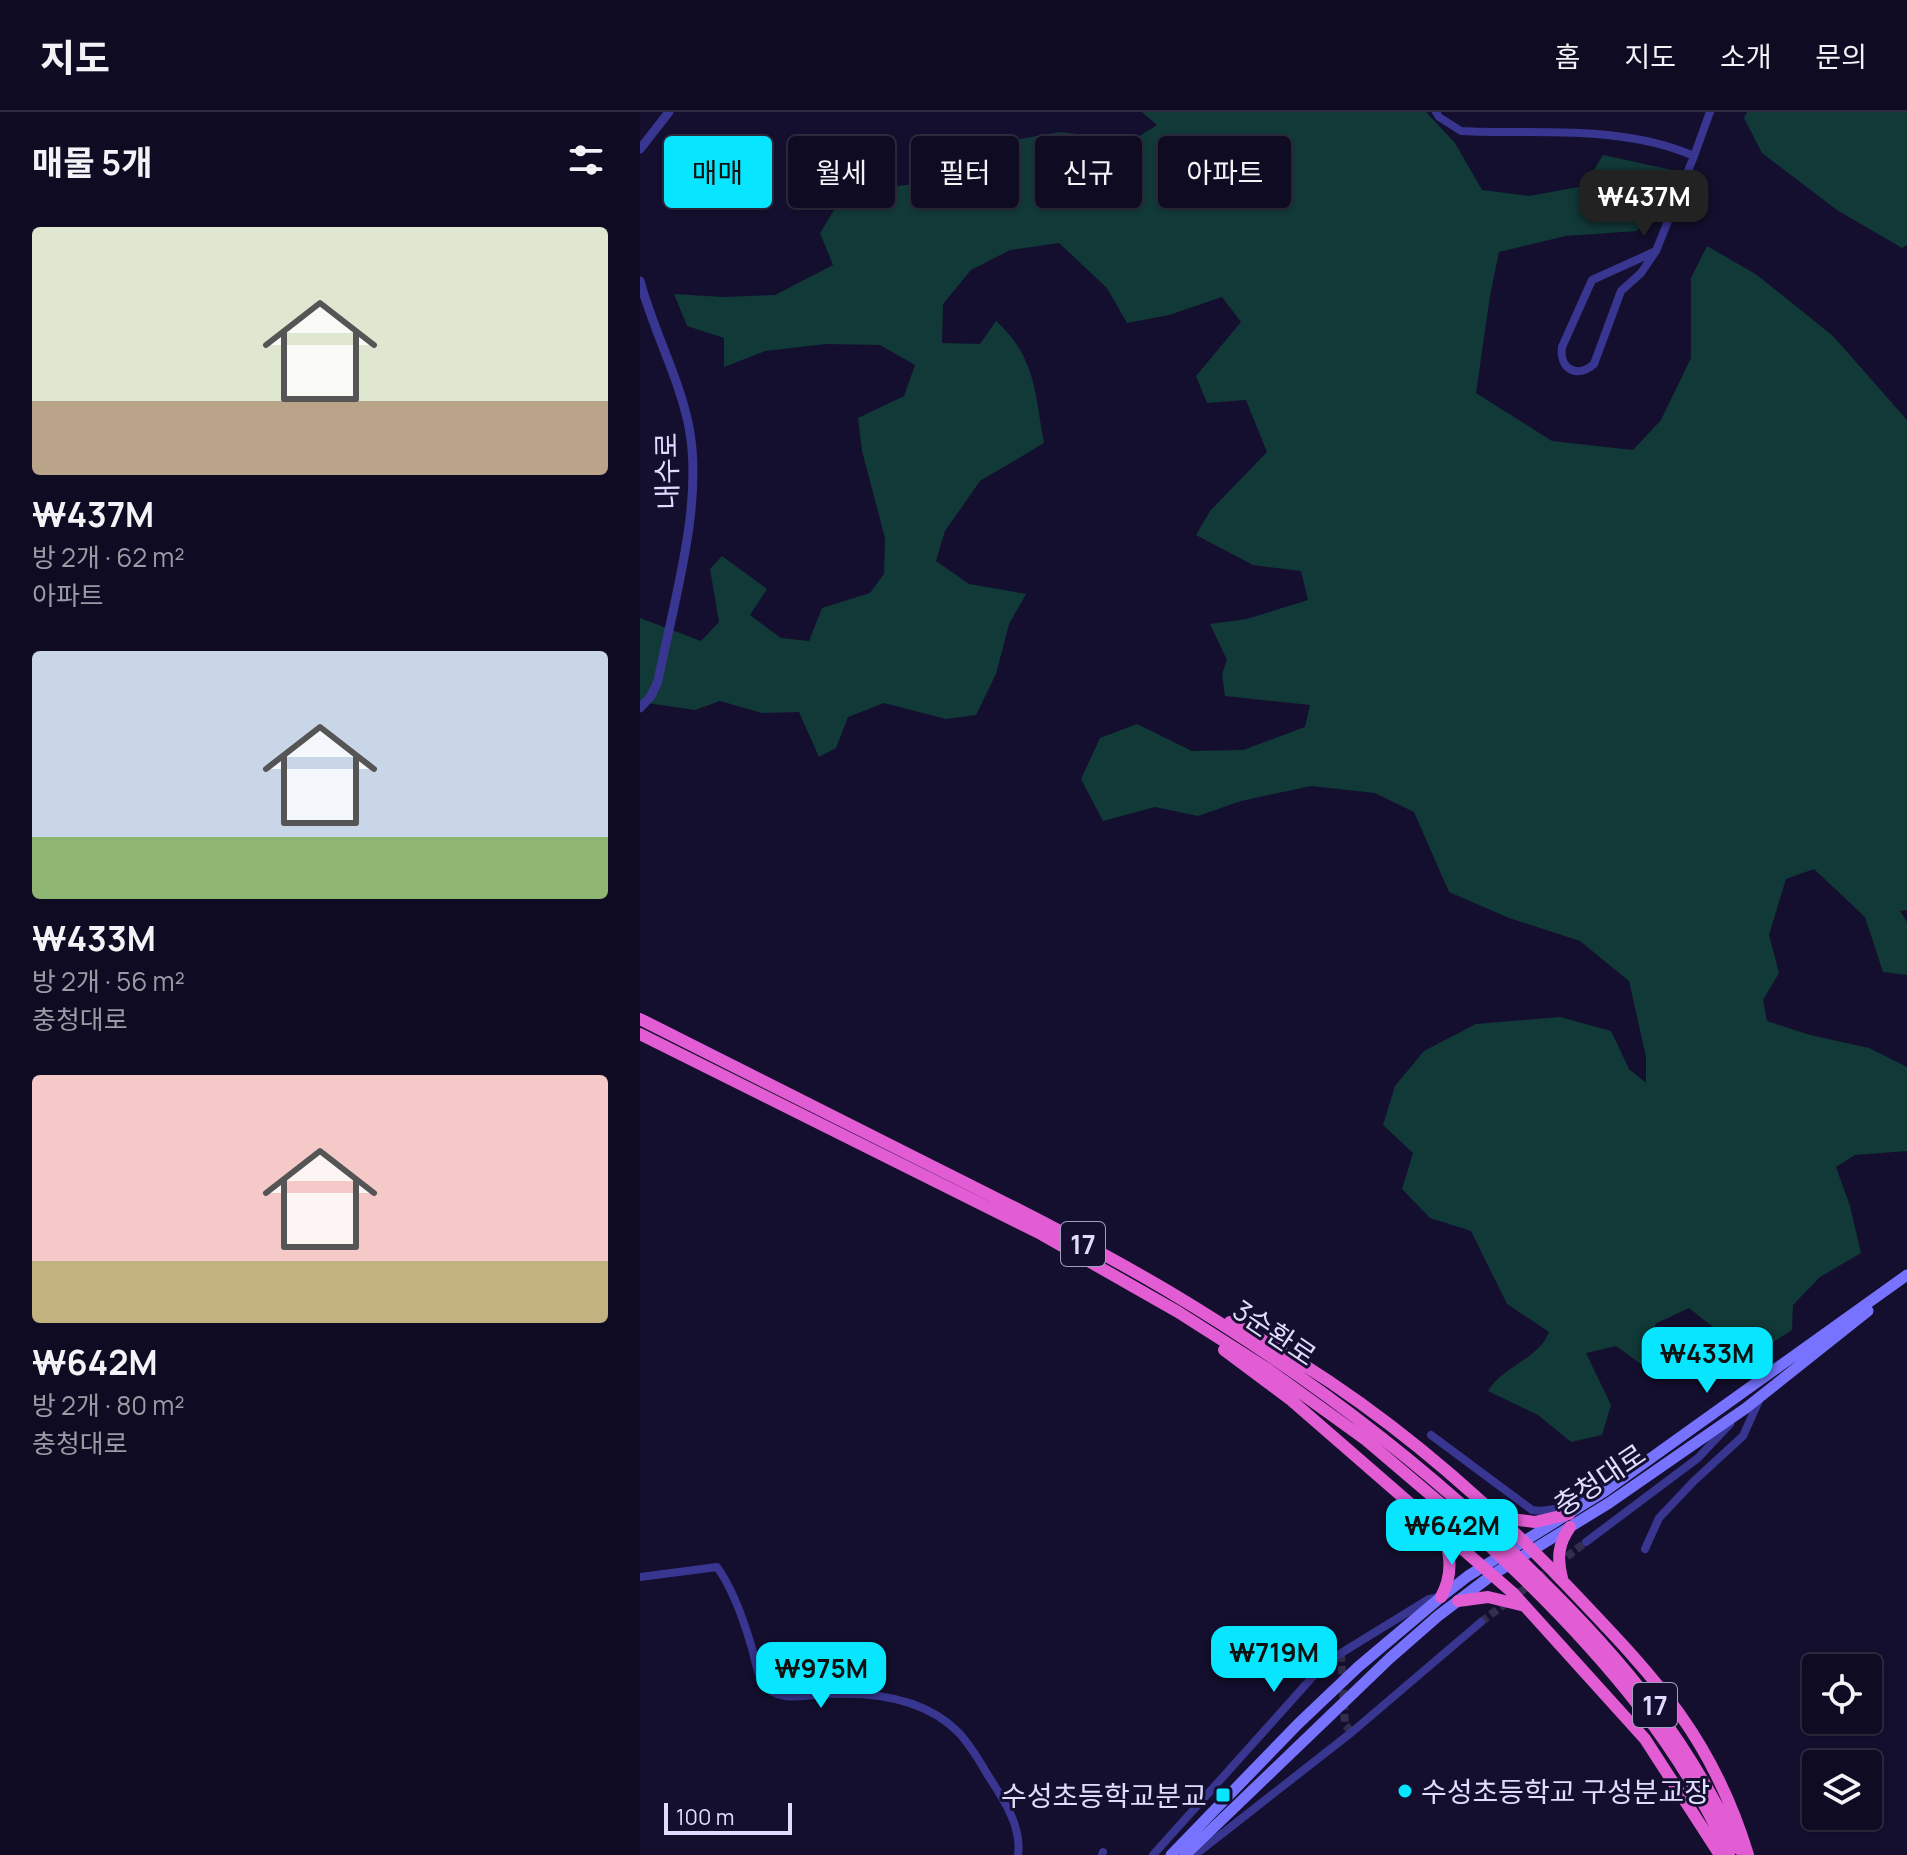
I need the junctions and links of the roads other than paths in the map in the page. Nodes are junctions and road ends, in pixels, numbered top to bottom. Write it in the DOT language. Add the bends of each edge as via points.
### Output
graph roads {
  1 [pos="669,112"];
  2 [pos="1436,112"];
  3 [pos="1710,112"];
  4 [pos="640,149"];
  5 [pos="1694,156"];
  6 [pos="1656,251"];
  7 [pos="640,281"];
  8 [pos="643,303"];
  9 [pos="640,708"];
  10 [pos="640,1019"];
  11 [pos="640,1034"];
  12 [pos="1121,1265"];
  13 [pos="1907,1278"];
  14 [pos="1151,1296"];
  15 [pos="1762,1396"];
  16 [pos="1746,1408"];
  17 [pos="1431,1435"];
  18 [pos="1650,1458"];
  19 [pos="1569,1514"];
  20 [pos="1496,1515"];
  21 [pos="1570,1527"];
  22 [pos="1512,1529"];
  23 [pos="1442,1531"];
  24 [pos="1484,1533"];
  25 [pos="1586,1542"];
  26 [pos="1529,1545"];
  27 [pos="1645,1549"];
  28 [pos="1547,1564"];
  29 [pos="1483,1567"];
  30 [pos="640,1577"];
  31 [pos="1532,1580"];
  32 [pos="1563,1581"];
  33 [pos="1513,1593"];
  34 [pos="1441,1597"];
  35 [pos="1458,1601"];
  36 [pos="1527,1608"];
  37 [pos="1481,1622"];
  38 [pos="1018,1855"];
  39 [pos="1153,1855"];
  40 [pos="1171,1855"];
  41 [pos="1185,1855"];
  42 [pos="1195,1855"];
  43 [pos="1720,1855"];
  44 [pos="1729,1855"];
  45 [pos="1745,1855"];
  1 -- 4 [label="street"];
  2 -- 5 [label="street" via="1461,131 1623,136"];
  3 -- 5 [label="street"];
  5 -- 6 [label="street"];
  6 -- 6 [label="street" via="1621,291 1594,364 1575,372 1566,368 1560,359 1562,347 1592,280"];
  7 -- 8 [label="street, 내수로"];
  8 -- 9 [label="street, 내수로" via="686,412 694,480 658,681"];
  10 -- 12 [label="highway, 3순환로 / 17"];
  11 -- 14 [label="highway, 3순환로 / 17" via="1029,1228"];
  12 -- 20 [label="highway" via="1335,1383"];
  12 -- 24 [label="highway, 3순환로 / 17" via="1315,1388 1410,1461"];
  13 -- 15 [label="main road, 충청대로"];
  13 -- 18 [label="main road, 충청대로"];
  14 -- 23 [label="highway" via="1280,1391"];
  14 -- 24 [label="highway, 3순환로 / 17" via="1322,1407"];
  15 -- 16 [label="main road, 충청대로"];
  15 -- 27 [label="street" via="1743,1436 1659,1518"];
  16 -- 21 [label="main road, 충청대로"];
  16 -- 25 [label="street" via="1698,1458"];
  17 -- 18 [label="street" via="1516,1500 1543,1512"];
  18 -- 19 [label="main road, 충청대로"];
  19 -- 20 [label="highway" via="1527,1522"];
  19 -- 26 [label="main road, 충청대로"];
  20 -- 22 [label="highway"];
  21 -- 26 [label="main road, 충청대로"];
  21 -- 32 [label="highway" via="1558,1555"];
  22 -- 26 [label="highway"];
  22 -- 29 [label="highway"];
  23 -- 29 [label="highway"];
  23 -- 34 [label="highway" via="1450,1566"];
  24 -- 31 [label="highway, 3순환로 / 17, bridge"];
  26 -- 28 [label="highway"];
  26 -- 29 [label="main road, 충청대로"];
  28 -- 32 [label="highway"];
  28 -- 33 [label="highway"];
  29 -- 33 [label="highway"];
  29 -- 34 [label="main road, 충청대로"];
  29 -- 35 [label="main road, 충청대로"];
  30 -- 38 [label="street" via="717,1567 735,1600 758,1674 770,1690 792,1697 866,1692 942,1718 960,1734 1009,1809"];
  31 -- 44 [label="highway, 3순환로 / 17" via="1638,1704 1708,1810"];
  31 -- 45 [label="highway, 3순환로 / 17" via="1610,1652 1656,1706"];
  32 -- 45 [label="highway" via="1676,1707 1726,1792"];
  33 -- 36 [label="highway"];
  34 -- 39 [label="street" via="1429,1599 1325,1663"];
  34 -- 40 [label="main road, 충청대로" via="1308,1714"];
  35 -- 36 [label="highway" via="1496,1597"];
  35 -- 41 [label="main road, 충청대로" via="1390,1658"];
  36 -- 43 [label="highway" via="1645,1739"];
  37 -- 42 [label="street"];
}
